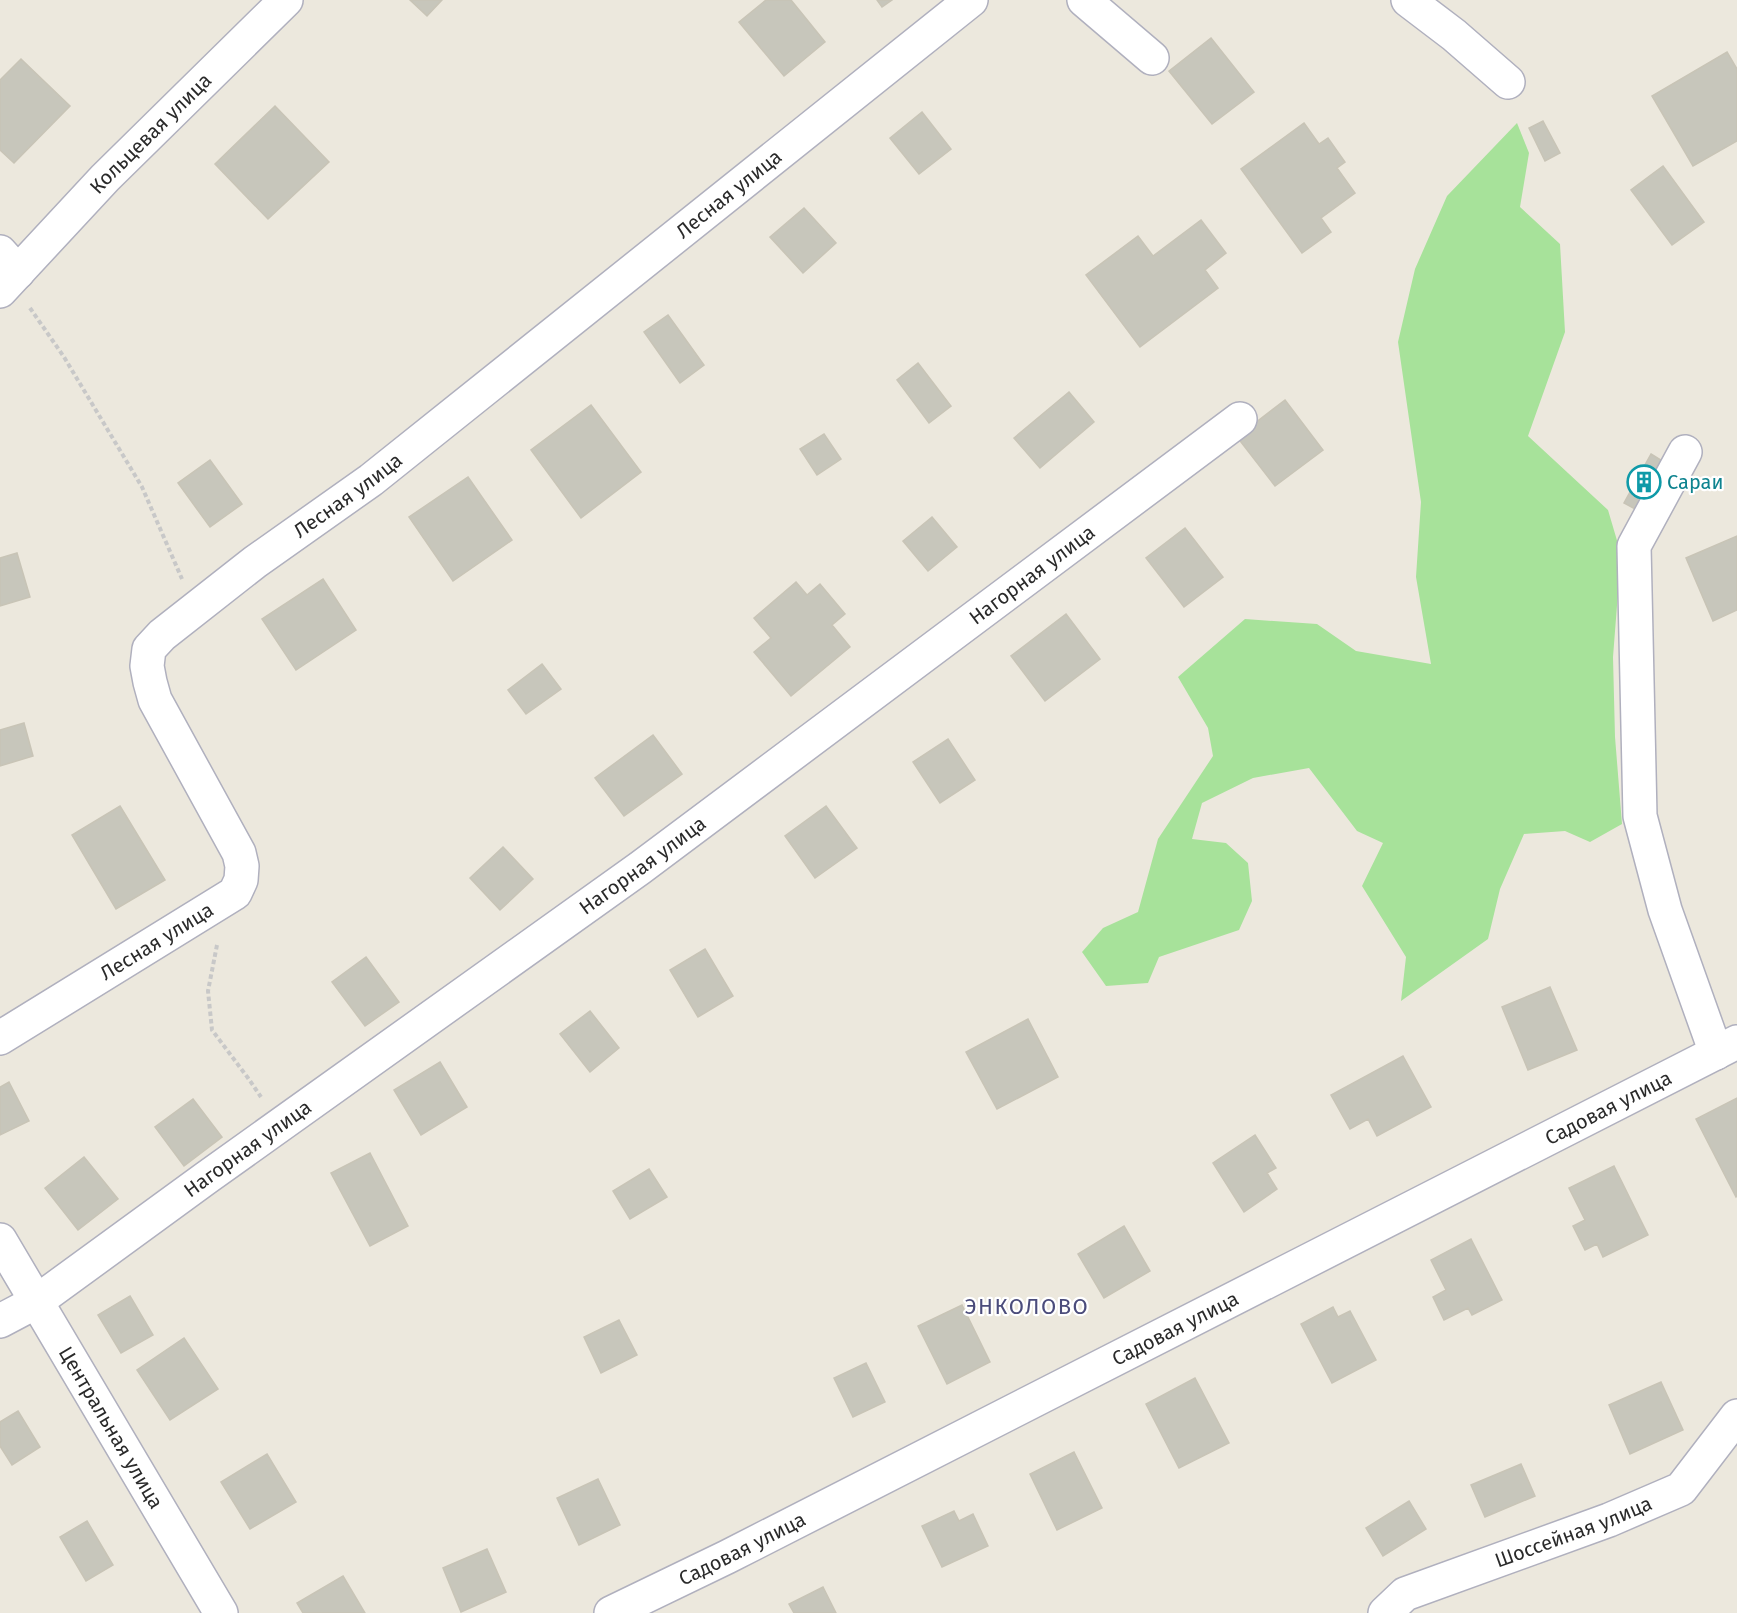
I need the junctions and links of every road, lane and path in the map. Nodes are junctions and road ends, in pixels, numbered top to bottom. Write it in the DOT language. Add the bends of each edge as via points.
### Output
graph roads {
  1 [pos="286,0"];
  2 [pos="971,0"];
  3 [pos="1084,0"];
  4 [pos="1408,0"];
  5 [pos="1152,58"];
  6 [pos="1508,82"];
  7 [pos="7,274"];
  8 [pos="1240,419"];
  9 [pos="1685,452"];
  10 [pos="195,610"];
  11 [pos="235,893"];
  12 [pos="0,1038"];
  13 [pos="1726,1048"];
  14 [pos="278,1126"];
  15 [pos="0,1240"];
  16 [pos="36,1302"];
  17 [pos="0,1321"];
  18 [pos="1737,1416"];
  19 [pos="221,1613"];
  20 [pos="611,1613"];
  21 [pos="1385,1613"];
  1 -- 7 [label="street, Кольцевая улица"];
  2 -- 10 [label="street, Лесная улица" via="371,480"];
  3 -- 5 [label="street"];
  4 -- 6 [label="street"];
  7 -- 10 [label="path" via="64,357 142,487"];
  8 -- 14 [label="street, Нагорная улица" via="640,868"];
  9 -- 13 [label="street" via="1634,546 1640,816 1665,910"];
  10 -- 11 [label="street, Лесная улица" via="149,649 147,666 155,700 239,853 241,880"];
  11 -- 12 [label="street, Лесная улица"];
  11 -- 14 [label="path" via="217,945 208,991 212,1030"];
  13 -- 20 [label="street, Садовая улица"];
  14 -- 16 [label="street, Нагорная улица"];
  15 -- 16 [label="street, Центральная улица"];
  16 -- 17 [label="street, Нагорная улица"];
  16 -- 19 [label="street, Центральная улица"];
  18 -- 21 [label="street, Шоссейная улица" via="1681,1490 1405,1594"];
}
